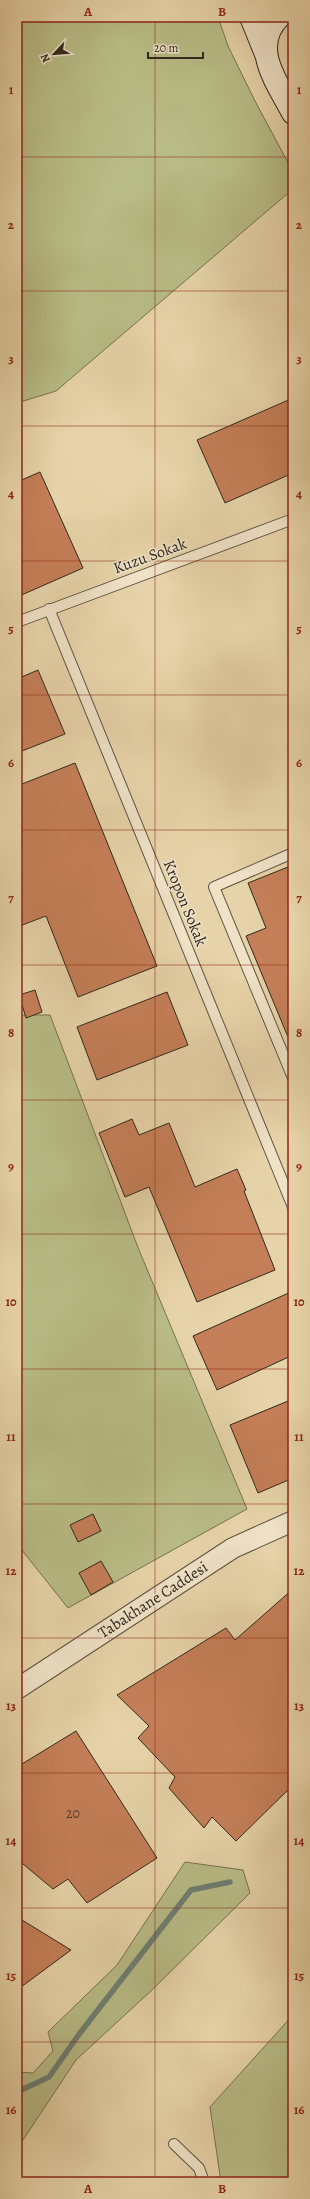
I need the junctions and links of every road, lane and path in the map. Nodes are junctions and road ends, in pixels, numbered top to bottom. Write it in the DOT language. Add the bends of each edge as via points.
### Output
graph roads {
  1 [pos="251,17"];
  2 [pos="279,17"];
  3 [pos="266,54"];
  4 [pos="286,91"];
  5 [pos="293,113"];
  6 [pos="293,519"];
  7 [pos="49,609"];
  8 [pos="17,622"];
  9 [pos="293,853"];
  10 [pos="293,1078"];
  11 [pos="293,1207"];
  12 [pos="293,1521"];
  13 [pos="17,1689"];
  14 [pos="174,2144"];
  15 [pos="204,2182"];
  1 -- 3 [label="main road"];
  2 -- 3 [label="main road" via="268,37"];
  3 -- 4 [label="main road" via="270,71"];
  4 -- 5 [label="main road"];
  6 -- 7 [label="lane, Kuzu Sokak"];
  7 -- 8 [label="lane, Kuzu Sokak"];
  7 -- 11 [label="lane, Kropon Sokak"];
  9 -- 10 [label="lane" via="214,887"];
  12 -- 13 [label="street, Tabakhane Caddesi" via="233,1548"];
  14 -- 15 [label="lane" via="199,2168"];
}
